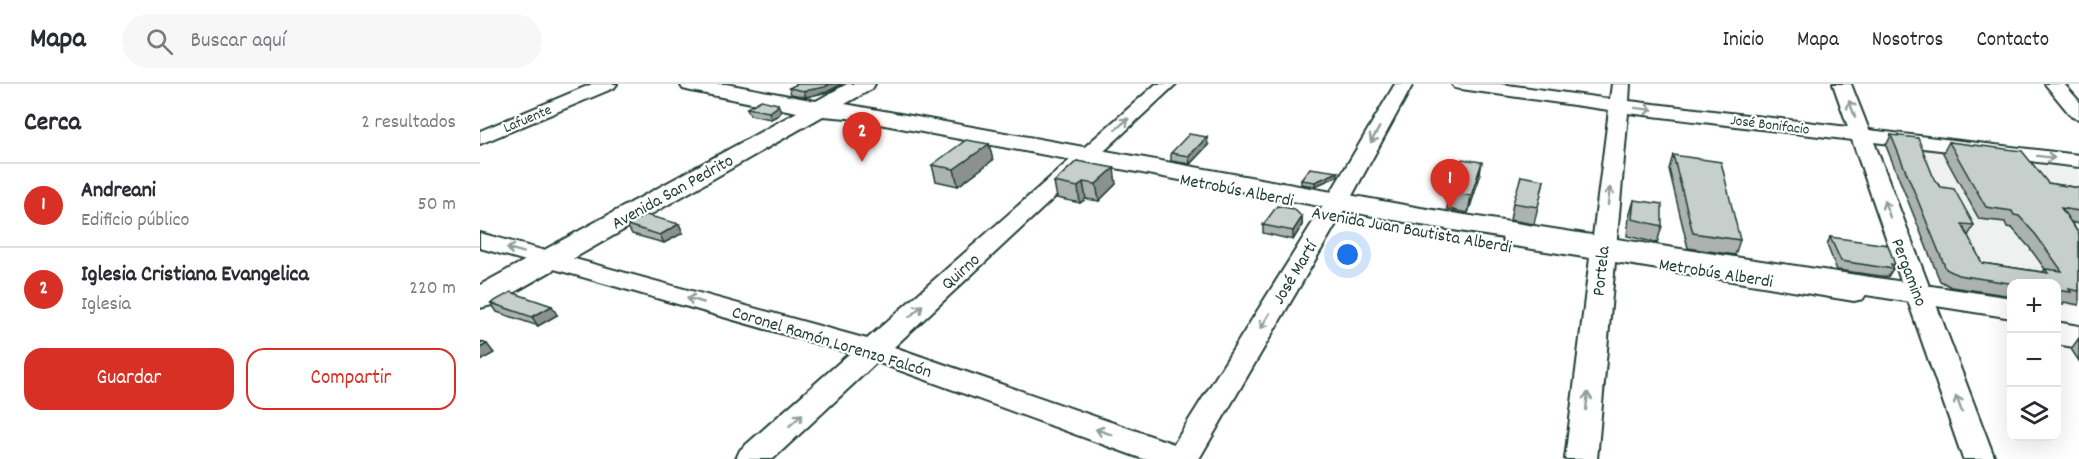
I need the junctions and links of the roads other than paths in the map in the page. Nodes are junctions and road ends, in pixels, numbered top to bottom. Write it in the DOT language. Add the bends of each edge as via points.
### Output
graph roads {
  1 [pos="608,84"];
  2 [pos="691,84"];
  3 [pos="864,84"];
  4 [pos="1167,84"];
  5 [pos="1404,84"];
  6 [pos="1461,84"];
  7 [pos="1621,84"];
  8 [pos="1842,84"];
  9 [pos="2054,84"];
  10 [pos="1619,106"];
  11 [pos="819,109"];
  12 [pos="2079,113"];
  13 [pos="1861,135"];
  14 [pos="480,138"];
  15 [pos="1081,161"];
  16 [pos="2079,161"];
  17 [pos="1333,208"];
  18 [pos="480,240"];
  19 [pos="1602,255"];
  20 [pos="550,259"];
  21 [pos="480,298"];
  22 [pos="1922,304"];
  23 [pos="2007,308"];
  24 [pos="2007,315"];
  25 [pos="2061,316"];
  26 [pos="2079,318"];
  27 [pos="2007,324"];
  28 [pos="2061,324"];
  29 [pos="2079,326"];
  30 [pos="2061,334"];
  31 [pos="2079,337"];
  32 [pos="872,351"];
  33 [pos="752,459"];
  34 [pos="1180,459"];
  35 [pos="1581,459"];
  36 [pos="1979,459"];
  1 -- 14 [label="street, Lafuente"];
  2 -- 11 [label="main road, Avenida Juan Bautista Alberdi"];
  3 -- 11 [label="main road, Avenida San Pedrito"];
  15 -- 4 [label="street, Quirno, one-way"];
  5 -- 17 [label="street, José Martí, one-way"];
  6 -- 10 [label="street, José Bonifacio"];
  7 -- 10 [label="street, Portela"];
  13 -- 8 [label="street, Pergamino, one-way"];
  9 -- 12 [label="street"];
  10 -- 13 [label="street, José Bonifacio, one-way"];
  19 -- 10 [label="street, Portela, one-way"];
  11 -- 15 [label="main road, Avenida Juan Bautista Alberdi" via="831,121"];
  11 -- 20 [label="main road, Avenida San Pedrito"];
  13 -- 16 [label="street, José Bonifacio, one-way"];
  22 -- 13 [label="street, Pergamino, one-way"];
  15 -- 17 [label="main road, Avenida Juan Bautista Alberdi"];
  32 -- 15 [label="street, Quirno, one-way"];
  17 -- 19 [label="main road, Avenida Juan Bautista Alberdi"];
  17 -- 34 [label="street, José Martí, one-way"];
  20 -- 18 [label="street, Coronel Ramón Lorenzo Falcón, one-way"];
  19 -- 22 [label="main road, Avenida Juan Bautista Alberdi"];
  35 -- 19 [label="street, Portela, one-way"];
  20 -- 21 [label="main road, Avenida San Pedrito"];
  32 -- 20 [label="street, Coronel Ramón Lorenzo Falcón, one-way"];
  22 -- 23 [label="main road, Avenida Juan Bautista Alberdi"];
  22 -- 24 [label="street"];
  22 -- 27 [label="main road, Avenida Juan Bautista Alberdi"];
  36 -- 22 [label="street, Pergamino, one-way"];
  25 -- 26 [label="main road"];
  28 -- 29 [label="street"];
  30 -- 31 [label="main road"];
  33 -- 32 [label="street, Quirno, one-way"];
  34 -- 32 [label="street, Coronel Ramón Lorenzo Falcón, one-way"];
}
